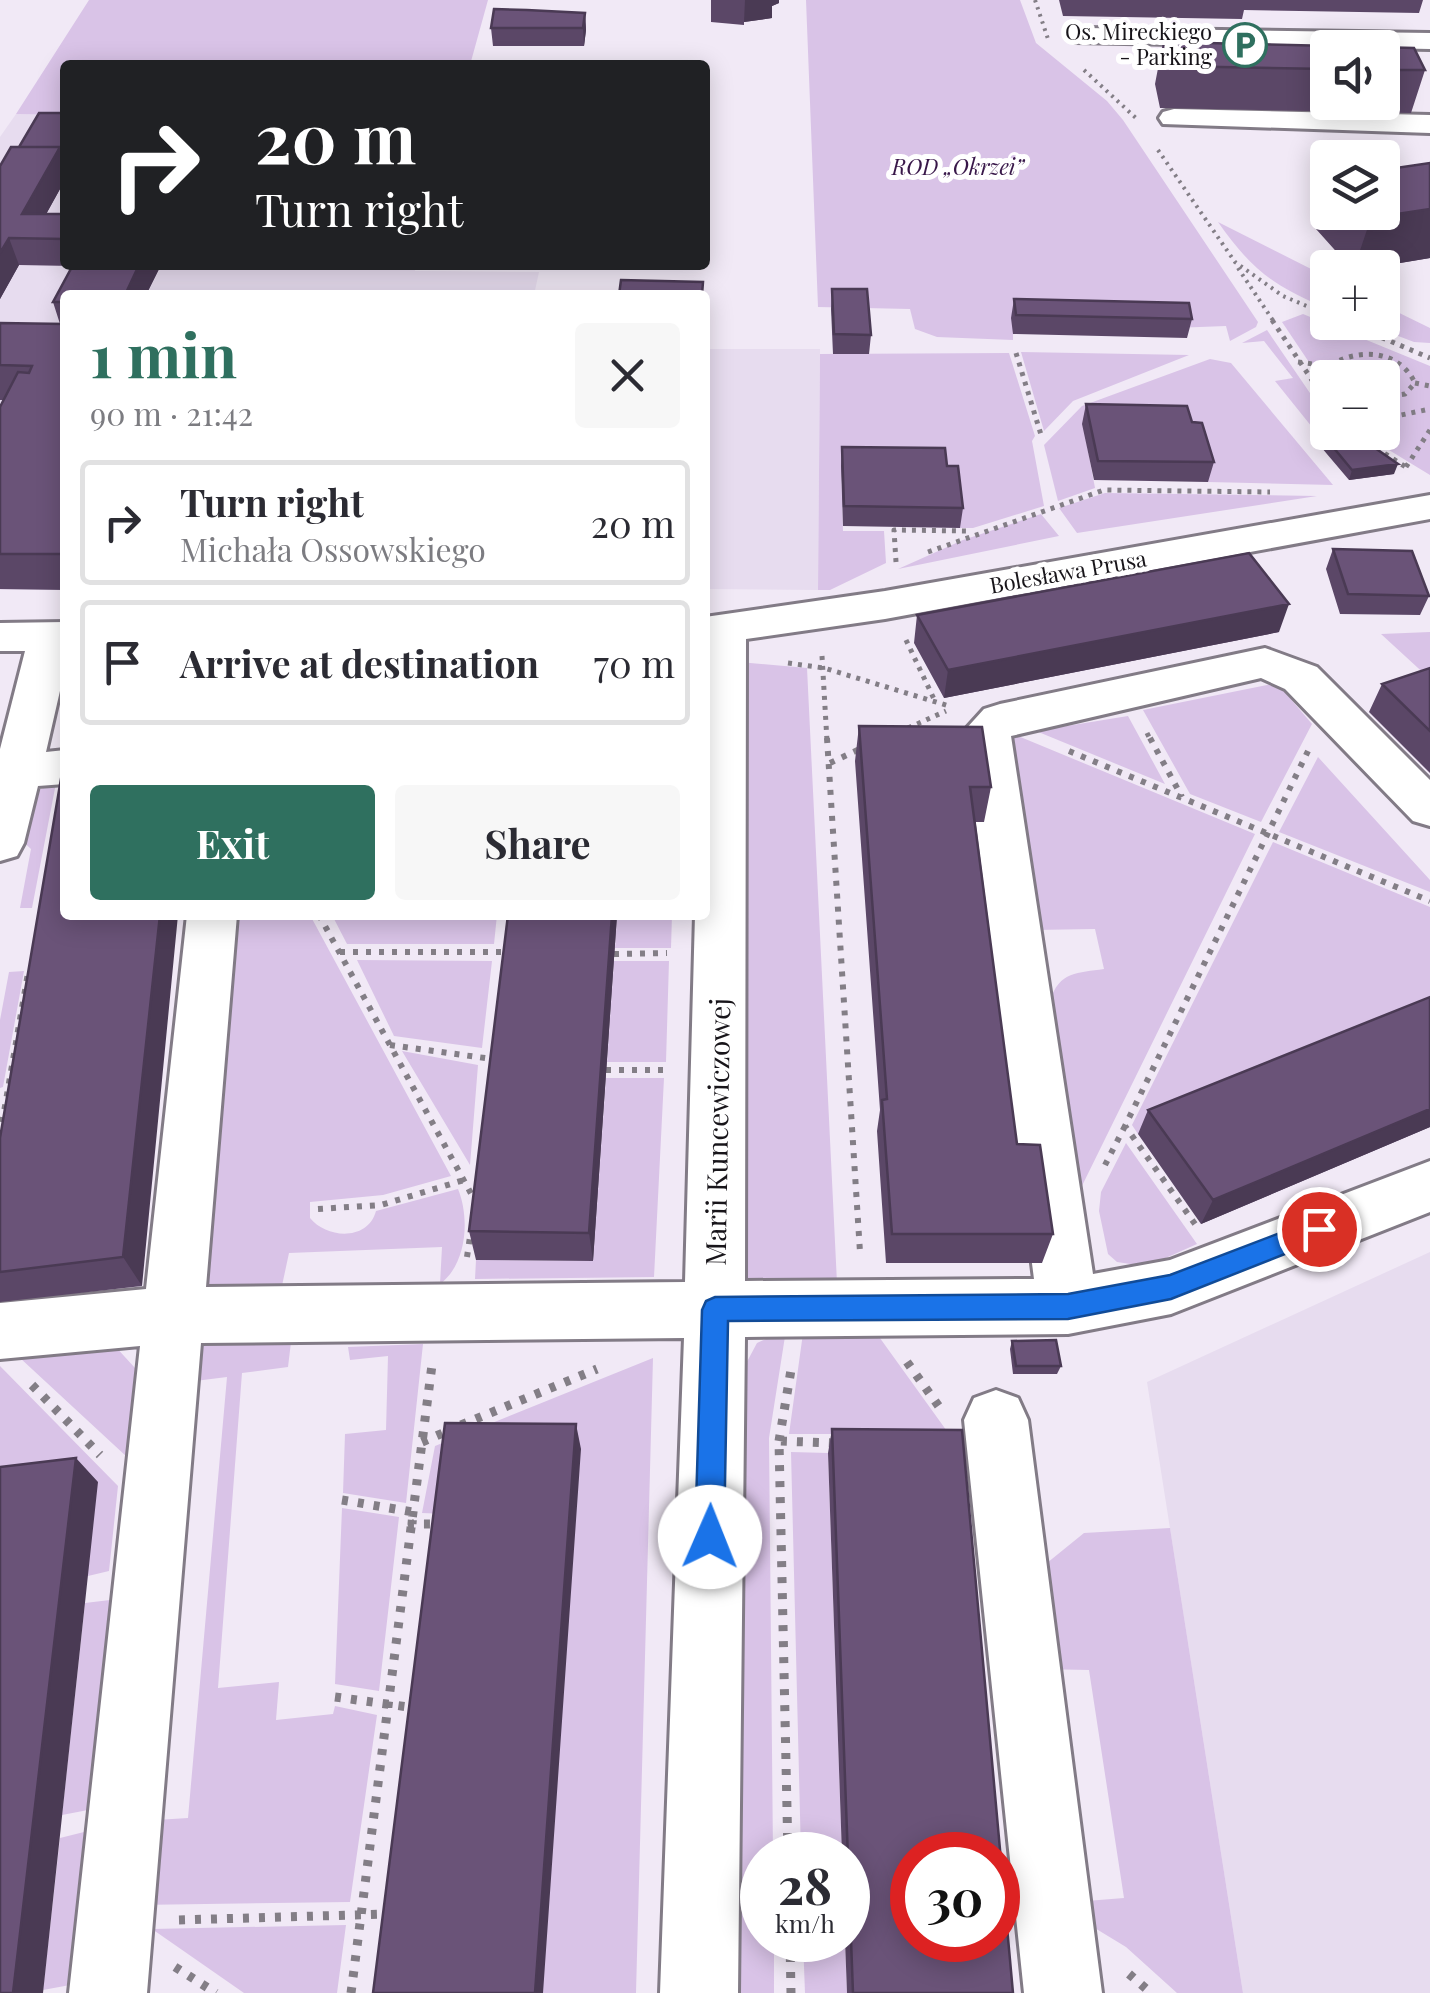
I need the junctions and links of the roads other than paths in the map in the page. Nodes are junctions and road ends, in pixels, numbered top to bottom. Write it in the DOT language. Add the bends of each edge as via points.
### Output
graph roads {
  1 [pos="1427,46"];
  2 [pos="1078,47"];
  3 [pos="1174,118"];
  4 [pos="1430,124"];
  5 [pos="1423,490"];
  6 [pos="715,631"];
  7 [pos="58,636"];
  8 [pos="0,637"];
  9 [pos="60,767"];
  10 [pos="18,771"];
  11 [pos="1430,809"];
  12 [pos="0,843"];
  13 [pos="212,920"];
  14 [pos="1430,1186"];
  15 [pos="1068,1306"];
  16 [pos="715,1310"];
  17 [pos="174,1315"];
  18 [pos="0,1331"];
  19 [pos="971,1419"];
  20 [pos="108,1993"];
  21 [pos="699,1993"];
  22 [pos="1063,1993"];
  1 -- 2 [label="street"];
  3 -- 4 [label="street"];
  5 -- 6 [label="street, Bolesława Prusa"];
  6 -- 16 [label="street, Marii Kuncewiczowej"];
  7 -- 8 [label="street"];
  7 -- 10 [label="street"];
  9 -- 10 [label="street"];
  10 -- 12 [label="street"];
  11 -- 15 [label="street" via="1301,678 1266,664 1000,720 987,731"];
  13 -- 17 [label="street"];
  14 -- 15 [label="street" via="1171,1287"];
  15 -- 16 [label="street"];
  16 -- 17 [label="street"];
  16 -- 21 [label="street, Marii Kuncewiczowej"];
  17 -- 18 [label="street"];
  17 -- 20 [label="street"];
  19 -- 22 [label="street"];
}
